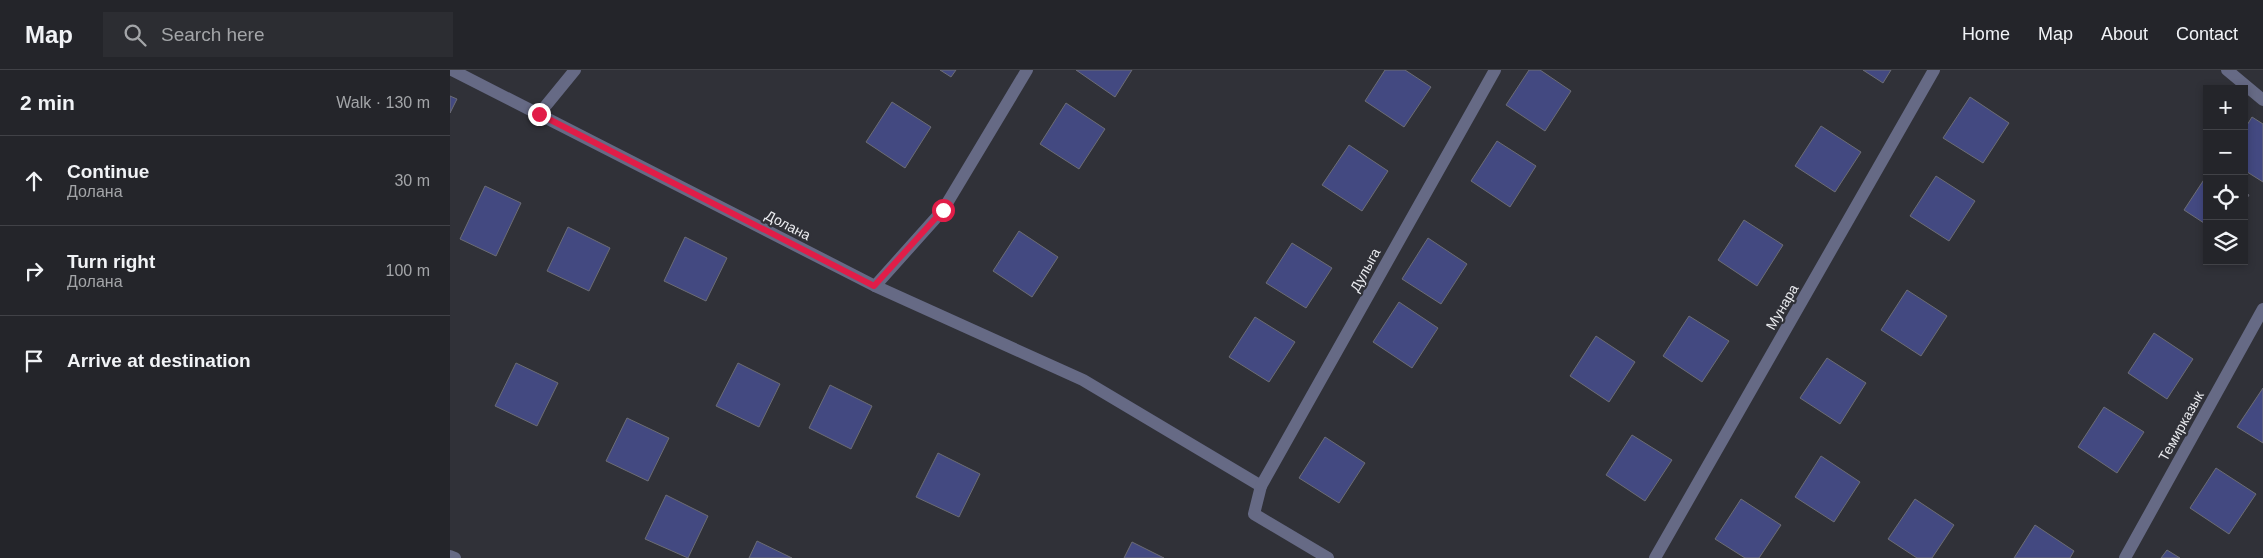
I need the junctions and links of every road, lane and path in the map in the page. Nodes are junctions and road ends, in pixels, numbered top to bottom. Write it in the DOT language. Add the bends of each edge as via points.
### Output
graph roads {
  1 [pos="452,70"];
  2 [pos="575,70"];
  3 [pos="1027,70"];
  4 [pos="1494,70"];
  5 [pos="1934,70"];
  6 [pos="2227,70"];
  7 [pos="2263,100"];
  8 [pos="539,114"];
  9 [pos="874,286"];
  10 [pos="2263,309"];
  11 [pos="1261,486"];
  12 [pos="450,556"];
  13 [pos="455,558"];
  14 [pos="1328,558"];
  15 [pos="1655,558"];
  16 [pos="2125,558"];
  1 -- 8 [label="street, Долана"];
  2 -- 8 [label="street"];
  3 -- 9 [label="street" via="943,210"];
  4 -- 11 [label="street, Дулыга"];
  5 -- 15 [label="street, Мунара"];
  6 -- 7 [label="street"];
  8 -- 9 [label="street, Долана"];
  9 -- 11 [label="street, Долана" via="1083,380"];
  10 -- 16 [label="street, Темирказык"];
  11 -- 14 [label="street, Дулыга" via="1254,514"];
  12 -- 13 [label="street"];
}
